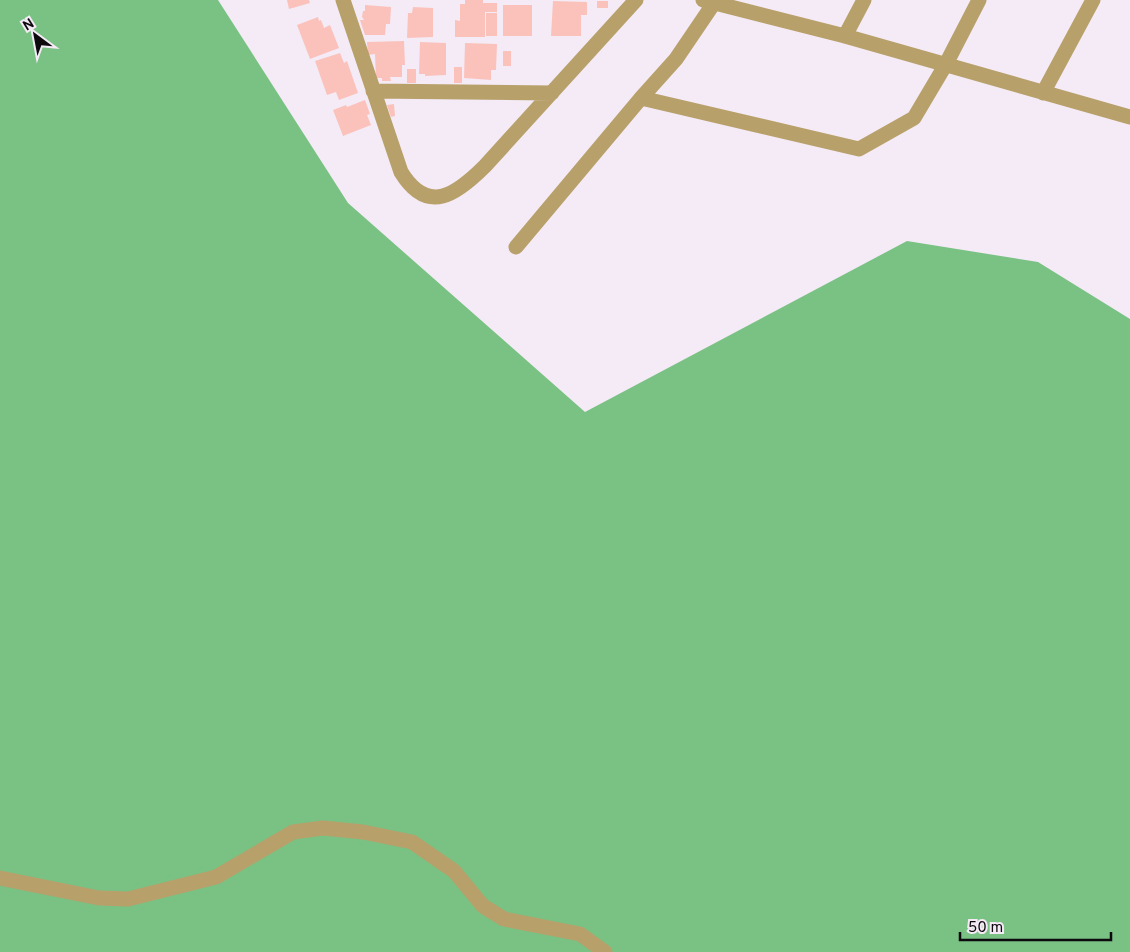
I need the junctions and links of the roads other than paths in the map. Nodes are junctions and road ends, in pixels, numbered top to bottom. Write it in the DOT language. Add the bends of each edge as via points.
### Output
graph roads {
  1 [pos="343,0"];
  2 [pos="636,0"];
  3 [pos="864,0"];
  4 [pos="979,0"];
  5 [pos="1093,0"];
  6 [pos="711,1"];
  7 [pos="845,36"];
  8 [pos="946,64"];
  9 [pos="373,91"];
  10 [pos="552,93"];
  11 [pos="1043,93"];
  12 [pos="641,98"];
  13 [pos="1130,117"];
  14 [pos="516,247"];
  15 [pos="0,878"];
  16 [pos="605,952"];
  1 -- 9 [label="street"];
  2 -- 10 [label="street"];
  3 -- 7 [label="street"];
  4 -- 8 [label="street"];
  5 -- 11 [label="street"];
  6 -- 7 [label="street"];
  6 -- 12 [label="street" via="676,59"];
  7 -- 8 [label="street"];
  8 -- 11 [label="street"];
  8 -- 12 [label="street" via="914,118 859,149"];
  9 -- 10 [label="street"];
  9 -- 10 [label="street" via="395,156 408,182 416,191 440,197 469,182"];
  11 -- 13 [label="street"];
  12 -- 14 [label="street"];
  15 -- 16 [label="street" via="98,898 128,899 216,877 292,832 323,828 363,832 412,842 454,871 483,906 504,919 580,934"];
}
